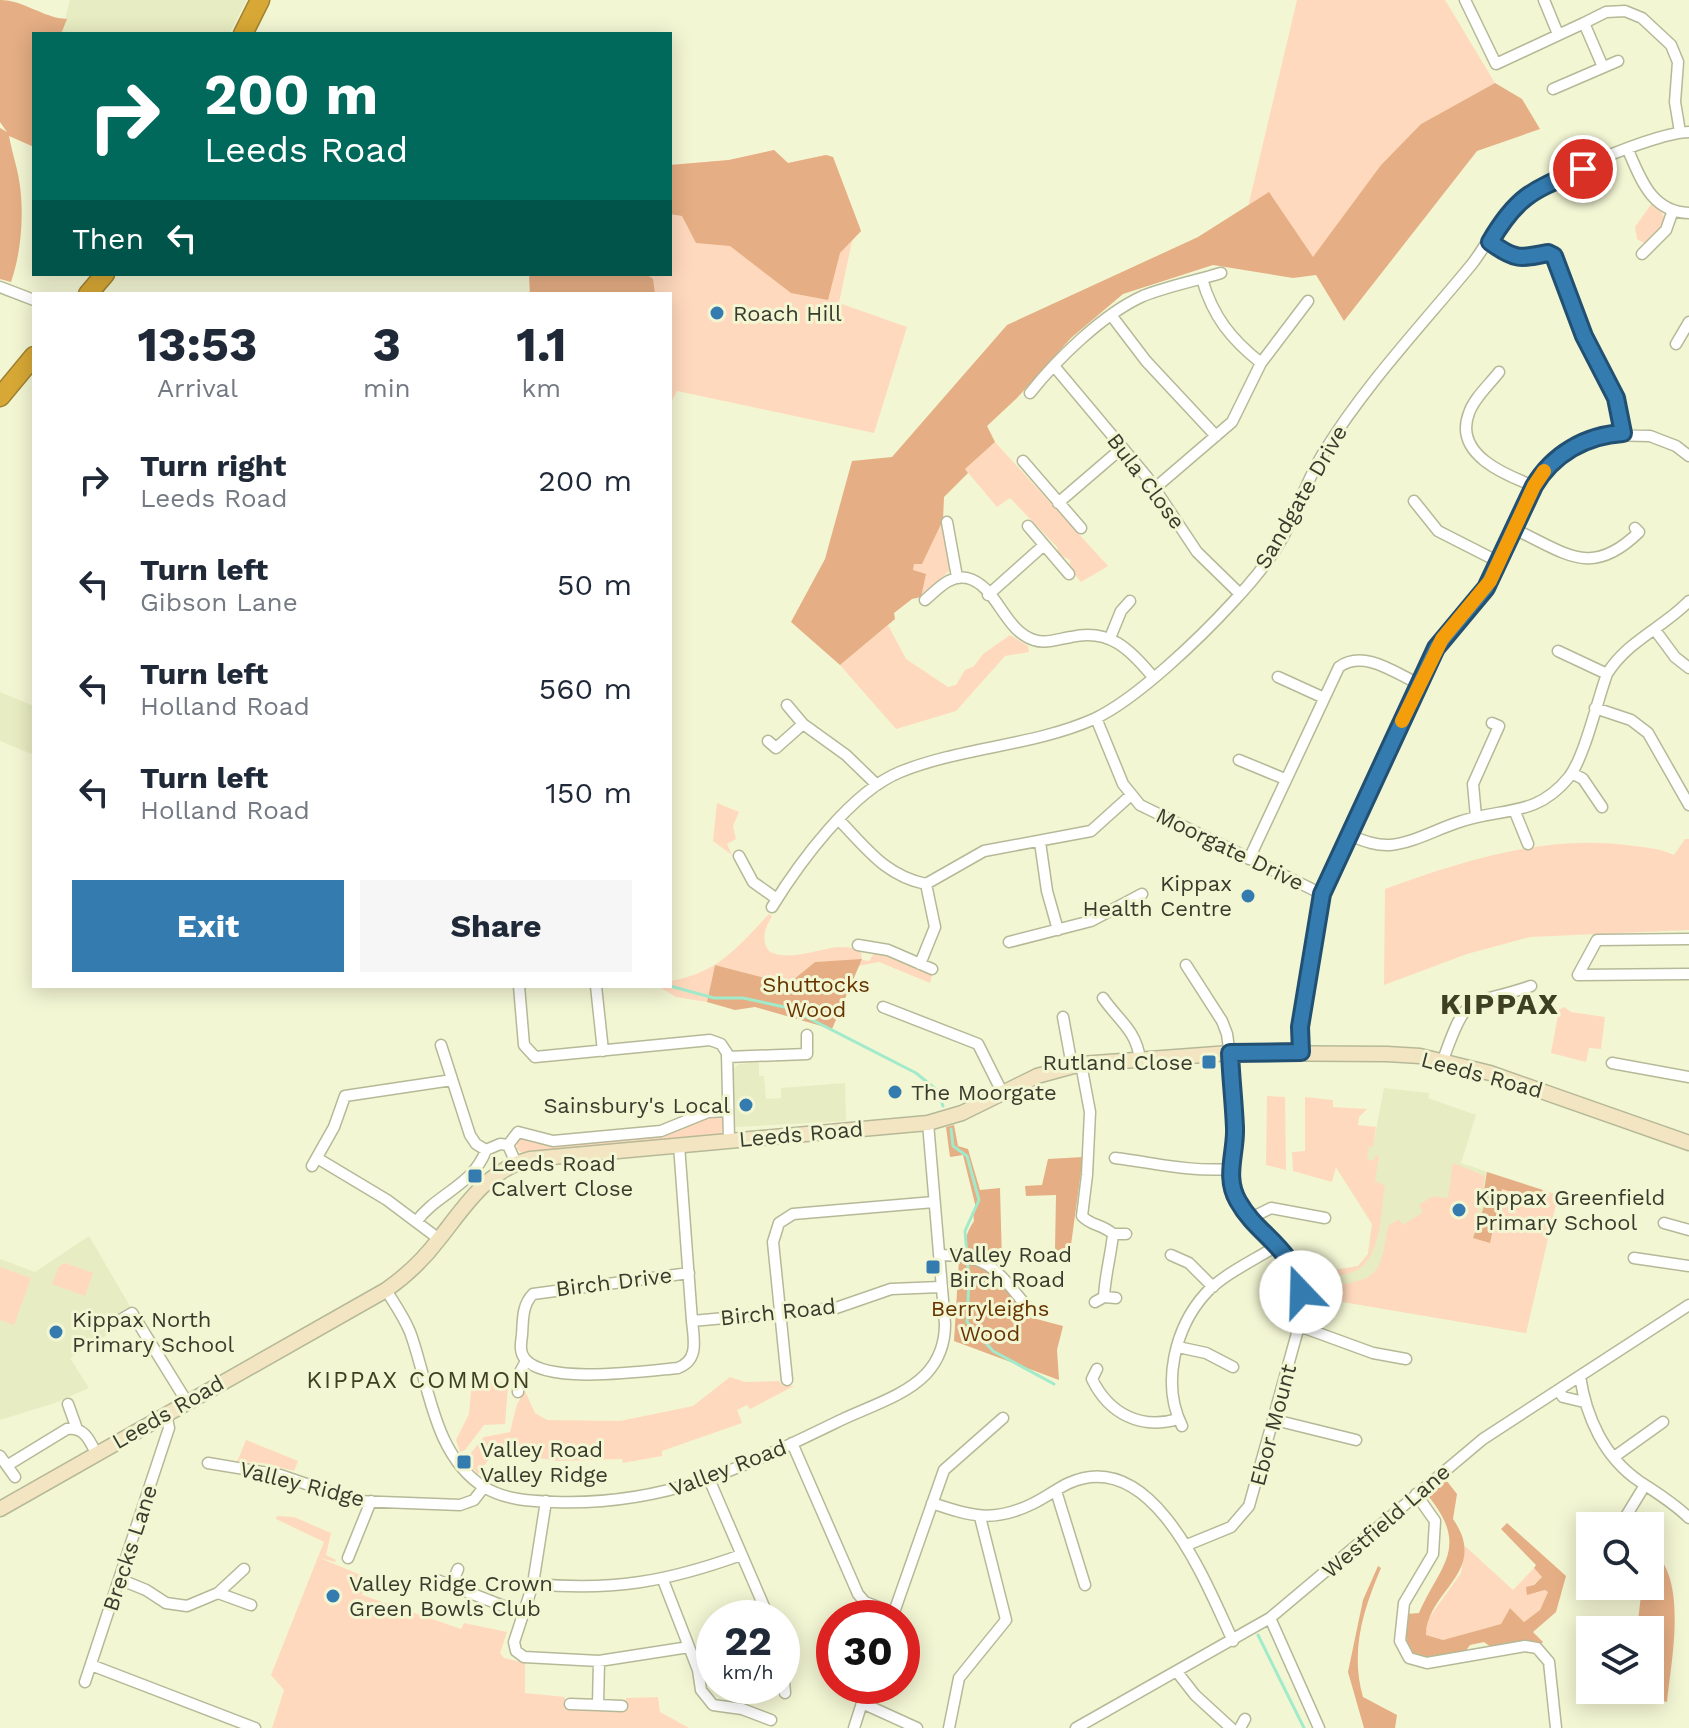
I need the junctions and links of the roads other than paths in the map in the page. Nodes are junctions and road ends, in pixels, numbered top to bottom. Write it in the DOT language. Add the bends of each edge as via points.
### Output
graph roads {
  1 [pos="260,0"];
  2 [pos="1465,0"];
  3 [pos="1544,0"];
  4 [pos="1584,23"];
  5 [pos="244,32"];
  6 [pos="1558,34"];
  7 [pos="1618,61"];
  8 [pos="1603,67"];
  9 [pos="1553,89"];
  10 [pos="1684,132"];
  11 [pos="1628,150"];
  12 [pos="1672,213"];
  13 [pos="1689,213"];
  14 [pos="1490,242"];
  15 [pos="1642,254"];
  16 [pos="1221,273"];
  17 [pos="103,276"];
  18 [pos="1202,279"];
  19 [pos="0,287"];
  20 [pos="90,292"];
  21 [pos="32,299"];
  22 [pos="1308,301"];
  23 [pos="1111,315"];
  24 [pos="1689,322"];
  25 [pos="1676,344"];
  26 [pos="32,358"];
  27 [pos="1261,363"];
  28 [pos="1054,366"];
  29 [pos="1499,372"];
  30 [pos="1030,393"];
  31 [pos="0,397"];
  32 [pos="1623,433"];
  33 [pos="1216,436"];
  34 [pos="1122,448"];
  35 [pos="1689,456"];
  36 [pos="1023,461"];
  37 [pos="1534,486"];
  38 [pos="1155,488"];
  39 [pos="1414,501"];
  40 [pos="1058,503"];
  41 [pos="947,522"];
  42 [pos="1028,526"];
  43 [pos="1081,528"];
  44 [pos="1635,528"];
  45 [pos="1514,529"];
  46 [pos="1044,545"];
  47 [pos="1499,562"];
  48 [pos="1069,574"];
  49 [pos="957,577"];
  50 [pos="1240,594"];
  51 [pos="988,595"];
  52 [pos="925,600"];
  53 [pos="1130,601"];
  54 [pos="1689,601"];
  55 [pos="1655,630"];
  56 [pos="1110,638"];
  57 [pos="1558,651"];
  58 [pos="1689,668"];
  59 [pos="1607,674"];
  60 [pos="1153,677"];
  61 [pos="1278,677"];
  62 [pos="1419,684"];
  63 [pos="1322,697"];
  64 [pos="787,705"];
  65 [pos="1595,708"];
  66 [pos="1096,718"];
  67 [pos="1492,723"];
  68 [pos="803,724"];
  69 [pos="768,741"];
  70 [pos="1239,760"];
  71 [pos="1572,773"];
  72 [pos="1285,779"];
  73 [pos="877,785"];
  74 [pos="1131,795"];
  75 [pos="1689,805"];
  76 [pos="1602,807"];
  77 [pos="1515,812"];
  78 [pos="1476,817"];
  79 [pos="840,821"];
  80 [pos="1349,835"];
  81 [pos="1040,842"];
  82 [pos="1528,844"];
  83 [pos="739,856"];
  84 [pos="1249,859"];
  85 [pos="926,884"];
  86 [pos="1142,894"];
  87 [pos="1322,894"];
  88 [pos="1058,930"];
  89 [pos="1689,939"];
  90 [pos="1009,942"];
  91 [pos="858,945"];
  92 [pos="920,964"];
  93 [pos="1186,965"];
  94 [pos="932,969"];
  95 [pos="1689,974"];
  96 [pos="1531,986"];
  97 [pos="519,988"];
  98 [pos="596,988"];
  99 [pos="1103,998"];
  100 [pos="883,1007"];
  101 [pos="1063,1017"];
  102 [pos="807,1035"];
  103 [pos="441,1045"];
  104 [pos="603,1051"];
  105 [pos="1301,1052"];
  106 [pos="1230,1053"];
  107 [pos="727,1057"];
  108 [pos="1140,1059"];
  109 [pos="1443,1060"];
  110 [pos="1612,1063"];
  111 [pos="1076,1065"];
  112 [pos="1689,1077"];
  113 [pos="452,1080"];
  114 [pos="1002,1092"];
  115 [pos="728,1111"];
  116 [pos="928,1123"];
  117 [pos="729,1140"];
  118 [pos="1689,1143"];
  119 [pos="508,1145"];
  120 [pos="679,1145"];
  121 [pos="486,1150"];
  122 [pos="1115,1158"];
  123 [pos="516,1163"];
  124 [pos="1230,1169"];
  125 [pos="934,1202"];
  126 [pos="1251,1218"];
  127 [pos="1325,1218"];
  128 [pos="416,1222"];
  129 [pos="1664,1223"];
  130 [pos="1689,1230"];
  131 [pos="1113,1234"];
  132 [pos="1126,1234"];
  133 [pos="439,1239"];
  134 [pos="1278,1245"];
  135 [pos="939,1255"];
  136 [pos="1171,1255"];
  137 [pos="1634,1258"];
  138 [pos="1689,1266"];
  139 [pos="689,1273"];
  140 [pos="941,1287"];
  141 [pos="1213,1287"];
  142 [pos="386,1290"];
  143 [pos="1105,1299"];
  144 [pos="1689,1305"];
  145 [pos="1028,1308"];
  146 [pos="780,1312"];
  147 [pos="120,1320"];
  148 [pos="692,1321"];
  149 [pos="1299,1326"];
  150 [pos="1178,1347"];
  151 [pos="1406,1359"];
  152 [pos="526,1361"];
  153 [pos="1233,1367"];
  154 [pos="1097,1369"];
  155 [pos="1580,1376"];
  156 [pos="787,1380"];
  157 [pos="1558,1390"];
  158 [pos="518,1392"];
  159 [pos="187,1402"];
  160 [pos="1584,1402"];
  161 [pos="68,1404"];
  162 [pos="166,1414"];
  163 [pos="1003,1418"];
  164 [pos="1275,1420"];
  165 [pos="1663,1422"];
  166 [pos="77,1429"];
  167 [pos="1356,1440"];
  168 [pos="792,1443"];
  169 [pos="96,1453"];
  170 [pos="0,1456"];
  171 [pos="1614,1457"];
  172 [pos="208,1463"];
  173 [pos="8,1465"];
  174 [pos="15,1477"];
  175 [pos="709,1479"];
  176 [pos="1645,1485"];
  177 [pos="484,1487"];
  178 [pos="1056,1491"];
  179 [pos="1416,1494"];
  180 [pos="371,1501"];
  181 [pos="546,1501"];
  182 [pos="932,1503"];
  183 [pos="0,1509"];
  184 [pos="1629,1512"];
  185 [pos="980,1517"];
  186 [pos="1689,1518"];
  187 [pos="1187,1545"];
  188 [pos="741,1555"];
  189 [pos="348,1558"];
  190 [pos="244,1569"];
  191 [pos="458,1569"];
  192 [pos="119,1579"];
  193 [pos="437,1580"];
  194 [pos="663,1580"];
  195 [pos="533,1584"];
  196 [pos="1085,1585"];
  197 [pos="451,1586"];
  198 [pos="218,1593"];
  199 [pos="761,1600"];
  200 [pos="863,1600"];
  201 [pos="899,1600"];
  202 [pos="251,1605"];
  203 [pos="524,1614"];
  204 [pos="1270,1618"];
  205 [pos="1233,1641"];
  206 [pos="689,1647"];
  207 [pos="599,1661"];
  208 [pos="91,1665"];
  209 [pos="1177,1672"];
  210 [pos="85,1682"];
  211 [pos="570,1704"];
  212 [pos="862,1704"];
  213 [pos="864,1704"];
  214 [pos="598,1705"];
  215 [pos="622,1706"];
  216 [pos="771,1720"];
  217 [pos="255,1728"];
  218 [pos="854,1728"];
  219 [pos="917,1728"];
  220 [pos="949,1728"];
  221 [pos="1076,1728"];
  222 [pos="1231,1728"];
  223 [pos="1319,1728"];
  224 [pos="1556,1728"];
  1 -- 5 [label="highway"];
  2 -- 6 [label="street" via="1496,64"];
  3 -- 6 [label="street"];
  4 -- 6 [label="street"];
  4 -- 8 [label="street"];
  4 -- 10 [label="street" via="1606,12 1625,11 1642,18 1674,50 1675,102"];
  7 -- 8 [label="street"];
  8 -- 9 [label="street"];
  10 -- 11 [label="street, Sandgate Drive"];
  11 -- 12 [label="street" via="1646,189"];
  11 -- 14 [label="street, Sandgate Drive" via="1535,190 1514,205"];
  12 -- 13 [label="street"];
  12 -- 15 [label="street" via="1666,230"];
  14 -- 32 [label="street" via="1521,259 1554,256 1584,336 1616,398"];
  14 -- 50 [label="street, Sandgate Drive" via="1345,420 1311,473 1284,535"];
  16 -- 18 [label="street"];
  17 -- 20 [label="highway"];
  18 -- 23 [label="street" via="1155,292"];
  18 -- 27 [label="street" via="1220,324"];
  19 -- 21 [label="street"];
  22 -- 27 [label="street"];
  23 -- 28 [label="street"];
  23 -- 33 [label="street"];
  24 -- 25 [label="street"];
  26 -- 31 [label="highway"];
  27 -- 33 [label="street" via="1236,417"];
  28 -- 30 [label="street"];
  28 -- 34 [label="street, Bula Close"];
  29 -- 37 [label="street" via="1471,409 1467,433 1488,465"];
  32 -- 35 [label="street" via="1659,439"];
  32 -- 37 [label="street" via="1572,448"];
  33 -- 38 [label="street"];
  34 -- 38 [label="street, Bula Close"];
  34 -- 40 [label="street"];
  36 -- 40 [label="street"];
  37 -- 45 [label="street"];
  38 -- 50 [label="street, Bula Close" via="1197,552"];
  39 -- 47 [label="street" via="1438,531"];
  40 -- 43 [label="street"];
  41 -- 49 [label="street"];
  42 -- 46 [label="street"];
  44 -- 45 [label="street" via="1639,532 1623,548 1593,559"];
  45 -- 47 [label="street"];
  46 -- 48 [label="street"];
  46 -- 51 [label="street"];
  47 -- 62 [label="street" via="1482,595 1442,639"];
  49 -- 51 [label="street" via="972,580"];
  49 -- 52 [label="street"];
  50 -- 60 [label="street, Sandgate Drive"];
  51 -- 56 [label="street" via="1016,629 1034,640 1086,633"];
  53 -- 56 [label="street"];
  54 -- 55 [label="street"];
  55 -- 58 [label="street"];
  55 -- 59 [label="street" via="1624,652"];
  56 -- 60 [label="street" via="1136,656"];
  57 -- 59 [label="street"];
  59 -- 65 [label="street"];
  60 -- 66 [label="street, Sandgate Drive"];
  61 -- 63 [label="street"];
  62 -- 63 [label="street" via="1357,659 1339,667"];
  62 -- 80 [label="street"];
  63 -- 72 [label="street"];
  64 -- 68 [label="street"];
  65 -- 71 [label="street"];
  65 -- 75 [label="street" via="1631,720 1648,733"];
  66 -- 73 [label="street, Sandgate Drive" via="911,769"];
  66 -- 74 [label="street, Moorgate Drive"];
  67 -- 78 [label="street" via="1499,726 1473,784"];
  68 -- 69 [label="street" via="776,748"];
  68 -- 73 [label="street"];
  70 -- 72 [label="street"];
  71 -- 76 [label="street" via="1583,779"];
  71 -- 77 [label="street" via="1547,797"];
  72 -- 84 [label="street"];
  73 -- 79 [label="street, Sandgate Drive"];
  74 -- 81 [label="street" via="1091,831"];
  74 -- 84 [label="street, Moorgate Drive" via="1152,813"];
  77 -- 78 [label="street"];
  77 -- 82 [label="street"];
  78 -- 80 [label="street" via="1393,845"];
  79 -- 83 [label="street, Sandgate Drive" via="774,903 750,878"];
  79 -- 85 [label="street" via="889,871"];
  80 -- 87 [label="street"];
  81 -- 85 [label="street" via="976,854"];
  81 -- 88 [label="street"];
  84 -- 87 [label="street, Moorgate Drive"];
  85 -- 92 [label="street" via="935,927"];
  86 -- 88 [label="street" via="1091,921"];
  87 -- 105 [label="street" via="1300,1027"];
  88 -- 90 [label="street"];
  89 -- 95 [label="street" via="1597,940 1578,975"];
  91 -- 92 [label="street" via="888,950"];
  92 -- 94 [label="street"];
  93 -- 106 [label="street" via="1222,1021"];
  96 -- 109 [label="street" via="1466,1007"];
  97 -- 104 [label="street" via="524,1045 530,1054 540,1058"];
  98 -- 104 [label="street"];
  99 -- 108 [label="street" via="1114,1004 1136,1037"];
  100 -- 114 [label="street" via="978,1044"];
  101 -- 111 [label="street"];
  102 -- 107 [label="street" via="807,1054"];
  103 -- 113 [label="street"];
  104 -- 107 [label="street" via="710,1040 721,1044"];
  105 -- 106 [label="main road, Leeds Road"];
  105 -- 109 [label="main road, Leeds Road"];
  106 -- 108 [label="main road, Leeds Road"];
  106 -- 124 [label="street, Ebor Mount" via="1235,1129"];
  107 -- 115 [label="street"];
  108 -- 111 [label="main road, Leeds Road"];
  109 -- 118 [label="main road, Leeds Road"];
  110 -- 112 [label="street"];
  111 -- 114 [label="main road, Leeds Road"];
  111 -- 131 [label="street" via="1090,1112 1082,1216"];
  113 -- 121 [label="street" via="470,1135"];
  113 -- 128 [label="street" via="345,1096 314,1162 387,1200"];
  114 -- 116 [label="main road, Leeds Road"];
  115 -- 117 [label="street"];
  115 -- 119 [label="street, Leeds Road" via="708,1112 661,1131 553,1141 518,1132"];
  116 -- 117 [label="main road, Leeds Road"];
  116 -- 125 [label="street, Valley Road"];
  117 -- 120 [label="main road, Leeds Road"];
  119 -- 121 [label="street"];
  119 -- 123 [label="street"];
  120 -- 123 [label="main road, Leeds Road"];
  120 -- 139 [label="street, Birch Road"];
  121 -- 128 [label="street" via="461,1185"];
  122 -- 124 [label="street" via="1151,1166"];
  123 -- 133 [label="main road, Leeds Road" via="478,1189"];
  124 -- 126 [label="street, Ebor Mount" via="1234,1193"];
  125 -- 135 [label="street, Valley Road"];
  125 -- 146 [label="street" via="786,1218 773,1242"];
  126 -- 127 [label="street" via="1271,1208"];
  126 -- 134 [label="street, Ebor Mount"];
  128 -- 133 [label="street"];
  129 -- 130 [label="street"];
  131 -- 132 [label="street"];
  131 -- 143 [label="street"];
  133 -- 142 [label="main road, Leeds Road"];
  134 -- 141 [label="street"];
  134 -- 149 [label="street, Ebor Mount" via="1299,1279"];
  135 -- 140 [label="street, Valley Road"];
  135 -- 145 [label="street" via="967,1257 997,1270"];
  136 -- 141 [label="street" via="1189,1263"];
  137 -- 138 [label="street"];
  139 -- 148 [label="street, Birch Road"];
  139 -- 152 [label="street, Birch Drive" via="533,1294 524,1308 520,1348"];
  140 -- 146 [label="street, Birch Road" via="891,1289 836,1308"];
  140 -- 168 [label="street, Valley Road" via="944,1338 925,1375"];
  141 -- 150 [label="street" via="1190,1317"];
  142 -- 159 [label="main road, Leeds Road"];
  142 -- 177 [label="street, Valley Road" via="410,1331 432,1411 449,1446"];
  144 -- 155 [label="street, Westfield Lane"];
  146 -- 148 [label="street, Birch Road"];
  146 -- 156 [label="street"];
  147 -- 159 [label="street" via="132,1313"];
  148 -- 152 [label="street" via="693,1354 678,1368 584,1376"];
  149 -- 151 [label="street"];
  149 -- 164 [label="street, Ebor Mount"];
  150 -- 153 [label="street"];
  150 -- 154 [label="street" via="1171,1388 1180,1423 1152,1424 1126,1417 1101,1397 1092,1379"];
  152 -- 158 [label="street, Birch Drive"];
  155 -- 157 [label="street, Westfield Lane"];
  155 -- 160 [label="street"];
  157 -- 160 [label="street" via="1563,1397"];
  157 -- 179 [label="street, Westfield Lane" via="1493,1431"];
  159 -- 162 [label="main road, Leeds Road"];
  160 -- 171 [label="street"];
  161 -- 166 [label="street"];
  162 -- 169 [label="main road, Leeds Road"];
  162 -- 192 [label="street, Brecks Lane" via="169,1428"];
  163 -- 182 [label="street" via="948,1465"];
  164 -- 167 [label="street"];
  164 -- 187 [label="street, Ebor Mount" via="1246,1512 1231,1527"];
  165 -- 171 [label="street"];
  166 -- 169 [label="street"];
  166 -- 173 [label="street" via="67,1429"];
  168 -- 175 [label="street, Valley Road"];
  168 -- 200 [label="street"];
  169 -- 183 [label="main road, Leeds Road"];
  170 -- 173 [label="street"];
  171 -- 176 [label="street"];
  172 -- 180 [label="street, Valley Ridge" via="280,1475 342,1498"];
  173 -- 174 [label="street"];
  175 -- 181 [label="street, Valley Road" via="641,1497"];
  175 -- 188 [label="street"];
  176 -- 184 [label="street"];
  176 -- 186 [label="street"];
  177 -- 180 [label="street, Valley Ridge" via="474,1500 460,1505"];
  177 -- 181 [label="street, Valley Road" via="509,1498"];
  178 -- 185 [label="street" via="1020,1509"];
  178 -- 187 [label="street" via="1085,1478 1122,1484 1156,1507"];
  178 -- 196 [label="street"];
  179 -- 204 [label="street, Westfield Lane"];
  179 -- 224 [label="street" via="1435,1521 1433,1554 1404,1603 1404,1653 1427,1663 1537,1648 1549,1662"];
  180 -- 189 [label="street"];
  181 -- 195 [label="street"];
  182 -- 185 [label="street"];
  182 -- 201 [label="street"];
  185 -- 220 [label="street" via="1006,1620 959,1678"];
  187 -- 205 [label="street"];
  188 -- 194 [label="street"];
  188 -- 199 [label="street"];
  190 -- 198 [label="street"];
  191 -- 197 [label="street"];
  192 -- 198 [label="street" via="180,1607"];
  192 -- 208 [label="street, Brecks Lane"];
  193 -- 197 [label="street"];
  194 -- 195 [label="street" via="594,1587"];
  194 -- 206 [label="street"];
  195 -- 203 [label="street"];
  197 -- 203 [label="street"];
  198 -- 202 [label="street"];
  203 -- 207 [label="street" via="514,1642 524,1657"];
  204 -- 205 [label="street, Westfield Lane"];
  204 -- 223 [label="street"];
  205 -- 209 [label="street, Westfield Lane"];
  206 -- 207 [label="street"];
  206 -- 216 [label="street" via="701,1690 713,1705"];
  207 -- 214 [label="street"];
  208 -- 210 [label="street, Brecks Lane"];
  208 -- 217 [label="street"];
  209 -- 221 [label="street, Westfield Lane"];
  209 -- 222 [label="street"];
  211 -- 214 [label="street"];
  212 -- 218 [label="street"];
  213 -- 219 [label="street"];
  214 -- 215 [label="street"];
}
